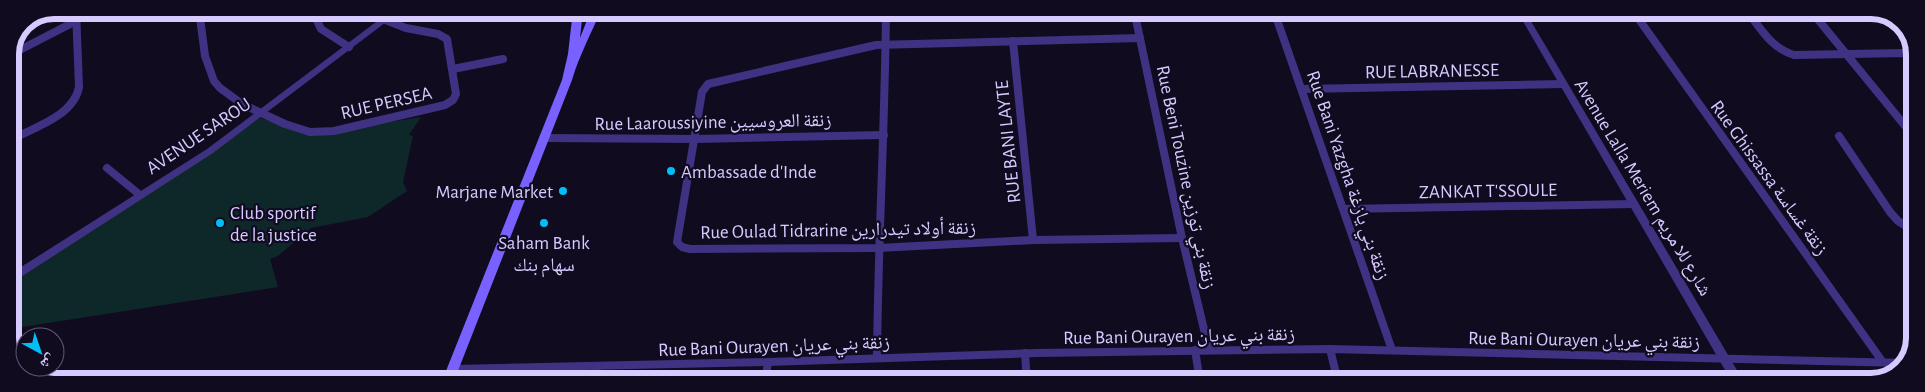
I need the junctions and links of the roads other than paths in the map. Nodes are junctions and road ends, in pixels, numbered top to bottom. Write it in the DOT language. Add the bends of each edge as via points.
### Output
graph roads {
  1 [pos="200,19"];
  2 [pos="315,19"];
  3 [pos="577,19"];
  4 [pos="593,19"];
  5 [pos="886,19"];
  6 [pos="1136,19"];
  7 [pos="1277,19"];
  8 [pos="1525,19"];
  9 [pos="1639,19"];
  10 [pos="1754,19"];
  11 [pos="1818,19"];
  12 [pos="76,20"];
  13 [pos="386,20"];
  14 [pos="1140,38"];
  15 [pos="1013,41"];
  16 [pos="886,44"];
  17 [pos="349,47"];
  18 [pos="19,49"];
  19 [pos="1845,54"];
  20 [pos="1906,54"];
  21 [pos="503,59"];
  22 [pos="573,60"];
  23 [pos="453,69"];
  24 [pos="1563,84"];
  25 [pos="1302,89"];
  26 [pos="261,113"];
  27 [pos="1906,128"];
  28 [pos="19,135"];
  29 [pos="884,135"];
  30 [pos="1839,136"];
  31 [pos="543,138"];
  32 [pos="696,139"];
  33 [pos="107,168"];
  34 [pos="140,195"];
  35 [pos="1634,204"];
  36 [pos="1344,209"];
  37 [pos="1906,226"];
  38 [pos="1182,238"];
  39 [pos="1033,240"];
  40 [pos="878,248"];
  41 [pos="19,274"];
  42 [pos="1330,349"];
  43 [pos="1195,350"];
  44 [pos="1209,350"];
  45 [pos="1392,350"];
  46 [pos="1025,353"];
  47 [pos="877,358"];
  48 [pos="1724,358"];
  49 [pos="1882,361"];
  50 [pos="768,362"];
  51 [pos="1896,362"];
  52 [pos="597,366"];
  53 [pos="453,369"];
  54 [pos="451,373"];
  55 [pos="596,373"];
  56 [pos="766,373"];
  57 [pos="1026,373"];
  58 [pos="1199,373"];
  59 [pos="1336,373"];
  60 [pos="1733,373"];
  1 -- 26 [label="street, RUE PERSEA" via="214,82 227,94"];
  2 -- 17 [label="street" via="321,31"];
  3 -- 22 [label="main road"];
  4 -- 22 [label="main road" via="582,47"];
  5 -- 16 [label="street"];
  6 -- 14 [label="street, Rue Beni Touzine زنقة بني توزين"];
  7 -- 25 [label="street, Rue Bani Yazgha زنقة بني يازغة"];
  8 -- 24 [label="street, Avenue Lalla Meriem شارع للا مريم"];
  9 -- 49 [label="street, Rue Ghissassa زنقة غساسة"];
  10 -- 19 [label="street" via="1784,53"];
  11 -- 19 [label="street"];
  12 -- 18 [label="street"];
  12 -- 28 [label="street" via="77,97 72,104"];
  13 -- 17 [label="street, AVENUE SAROU"];
  13 -- 23 [label="street, RUE PERSEA" via="445,38 449,41"];
  14 -- 15 [label="street, Rue Oulad Tidrarine زنقة أولاد تيدرارين"];
  14 -- 38 [label="street, Rue Beni Touzine زنقة بني توزين"];
  15 -- 16 [label="street, Rue Oulad Tidrarine زنقة أولاد تيدرارين"];
  15 -- 39 [label="street, RUE BANI LAYTE"];
  16 -- 29 [label="street"];
  16 -- 32 [label="street, Rue Oulad Tidrarine زنقة أولاد تيدرارين" via="708,84 702,92"];
  17 -- 26 [label="street, AVENUE SAROU"];
  19 -- 20 [label="street"];
  19 -- 27 [label="street"];
  21 -- 23 [label="street"];
  22 -- 31 [label="main road"];
  23 -- 26 [label="street, RUE PERSEA" via="456,94 449,103 347,128 309,131"];
  24 -- 25 [label="street, RUE LABRANESSE"];
  24 -- 35 [label="street, Avenue Lalla Meriem شارع للا مريم"];
  25 -- 36 [label="street, Rue Bani Yazgha زنقة بني يازغة"];
  26 -- 34 [label="street, AVENUE SAROU" via="210,151"];
  29 -- 32 [label="street, Rue Laaroussiyine زنقة العروسيين"];
  29 -- 40 [label="street"];
  30 -- 37 [label="street" via="1890,212"];
  31 -- 32 [label="street, Rue Laaroussiyine زنقة العروسيين"];
  31 -- 53 [label="main road"];
  32 -- 40 [label="street, Rue Oulad Tidrarine زنقة أولاد تيدرارين" via="676,239 682,247"];
  33 -- 34 [label="street"];
  34 -- 41 [label="street, AVENUE SAROU"];
  35 -- 36 [label="street, ZANKAT T'SSOULE"];
  35 -- 48 [label="street, Avenue Lalla Meriem شارع للا مريم"];
  36 -- 45 [label="street, Rue Bani Yazgha زنقة بني يازغة"];
  38 -- 39 [label="street, Rue Oulad Tidrarine زنقة أولاد تيدرارين"];
  38 -- 44 [label="street, Rue Beni Touzine زنقة بني توزين"];
  39 -- 40 [label="street, Rue Oulad Tidrarine زنقة أولاد تيدرارين"];
  40 -- 47 [label="street"];
  42 -- 44 [label="street, Rue Bani Ourayen زنقة بني عريان"];
  42 -- 45 [label="street, Rue Bani Ourayen زنقة بني عريان"];
  42 -- 59 [label="street"];
  43 -- 44 [label="street, Rue Bani Ourayen زنقة بني عريان"];
  43 -- 46 [label="street, Rue Bani Ourayen زنقة بني عريان"];
  43 -- 58 [label="street"];
  45 -- 48 [label="street, Rue Bani Ourayen زنقة بني عريان"];
  46 -- 47 [label="street, Rue Bani Ourayen زنقة بني عريان"];
  46 -- 57 [label="street"];
  47 -- 50 [label="street, Rue Bani Ourayen زنقة بني عريان"];
  48 -- 49 [label="street, Rue Bani Ourayen زنقة بني عريان"];
  48 -- 60 [label="street, Avenue Lalla Meriem شارع للا مريم"];
  49 -- 51 [label="street, Rue Bani Ourayen زنقة بني عريان"];
  50 -- 52 [label="street, Rue Bani Ourayen زنقة بني عريان"];
  50 -- 56 [label="street"];
  52 -- 53 [label="street, Rue Bani Ourayen زنقة بني عريان"];
  52 -- 55 [label="street"];
  53 -- 54 [label="main road"];
}
